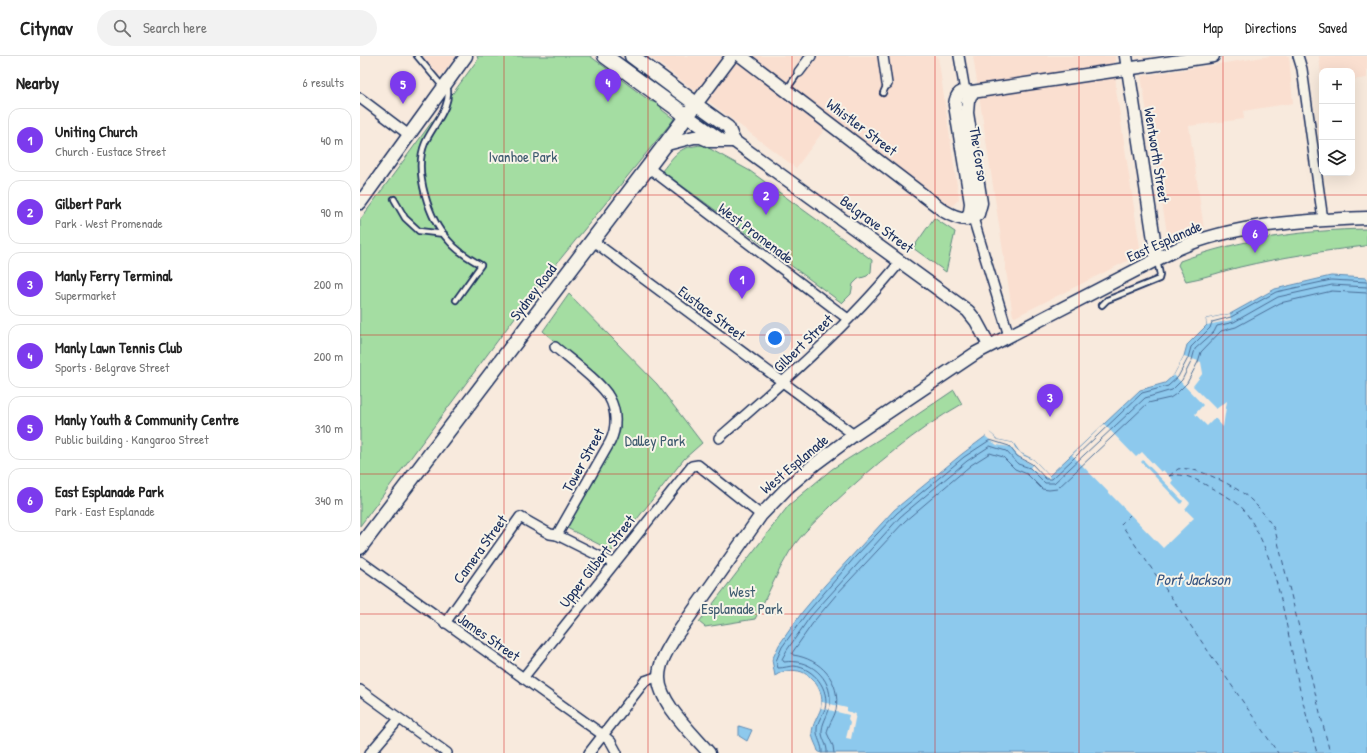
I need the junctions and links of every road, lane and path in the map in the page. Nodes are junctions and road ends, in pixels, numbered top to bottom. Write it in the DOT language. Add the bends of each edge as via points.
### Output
graph roads {
  1 [pos="417,56"];
  2 [pos="466,56"];
  3 [pos="605,56"];
  4 [pos="632,56"];
  5 [pos="732,56"];
  6 [pos="741,56"];
  7 [pos="811,56"];
  8 [pos="883,56"];
  9 [pos="959,56"];
  10 [pos="1126,56"];
  11 [pos="1213,56"];
  12 [pos="1298,56"];
  13 [pos="1128,69"];
  14 [pos="799,72"];
  15 [pos="887,84"];
  16 [pos="445,86"];
  17 [pos="786,90"];
  18 [pos="968,91"];
  19 [pos="883,93"];
  20 [pos="360,98"];
  21 [pos="696,104"];
  22 [pos="687,116"];
  23 [pos="409,135"];
  24 [pos="721,140"];
  25 [pos="734,141"];
  26 [pos="667,144"];
  27 [pos="649,168"];
  28 [pos="362,196"];
  29 [pos="394,199"];
  30 [pos="969,218"];
  31 [pos="1367,218"];
  32 [pos="1323,220"];
  33 [pos="444,234"];
  34 [pos="593,241"];
  35 [pos="1157,259"];
  36 [pos="900,262"];
  37 [pos="456,300"];
  38 [pos="1102,305"];
  39 [pos="848,319"];
  40 [pos="1009,336"];
  41 [pos="989,345"];
  42 [pos="555,347"];
  43 [pos="782,383"];
  44 [pos="854,436"];
  45 [pos="719,438"];
  46 [pos="761,515"];
  47 [pos="557,535"];
  48 [pos="360,547"];
  49 [pos="360,561"];
  50 [pos="613,563"];
  51 [pos="445,623"];
  52 [pos="659,676"];
  53 [pos="523,678"];
  54 [pos="360,690"];
  55 [pos="399,719"];
  56 [pos="603,735"];
  57 [pos="370,753"];
  58 [pos="447,753"];
  59 [pos="589,753"];
  60 [pos="617,753"];
  61 [pos="709,753"];
  1 -- 16 [label="lane"];
  2 -- 16 [label="street"];
  3 -- 22 [label="main road"];
  4 -- 21 [label="main road, Belgrave Street"];
  5 -- 21 [label="street, Sydney Road"];
  6 -- 17 [label="street, Whistler Street"];
  7 -- 14 [label="street"];
  8 -- 15 [label="street"];
  9 -- 18 [label="street, The Corso"];
  10 -- 13 [label="street, Wentworth Street"];
  11 -- 13 [label="street"];
  12 -- 32 [label="street"];
  13 -- 18 [label="street"];
  13 -- 35 [label="street, Wentworth Street"];
  14 -- 17 [label="lane"];
  15 -- 19 [label="lane"];
  16 -- 23 [label="street"];
  16 -- 33 [label="lane" via="450,94 424,145 420,169 427,200"];
  17 -- 30 [label="street, Whistler Street" via="944,211"];
  18 -- 30 [label="street, The Corso" via="967,113 981,203 978,214"];
  20 -- 23 [label="street"];
  21 -- 22 [label="main road, Sydney Road"];
  21 -- 25 [label="street, Belgrave Street" via="728,127"];
  22 -- 24 [label="street"];
  22 -- 26 [label="main road, Sydney Road"];
  23 -- 28 [label="street"];
  24 -- 25 [label="street"];
  24 -- 26 [label="street" via="710,141 701,137"];
  25 -- 36 [label="street, Belgrave Street"];
  26 -- 27 [label="main road, Sydney Road"];
  27 -- 34 [label="main road, Sydney Road"];
  27 -- 39 [label="street, West Promenade"];
  29 -- 33 [label="lane" via="405,218 419,232"];
  30 -- 40 [label="street"];
  31 -- 32 [label="street, East Esplanade"];
  32 -- 35 [label="street, East Esplanade" via="1214,235"];
  33 -- 37 [label="lane" via="462,252 481,265"];
  34 -- 43 [label="street, Eustace Street"];
  34 -- 48 [label="main road, Sydney Road"];
  35 -- 38 [label="lane" via="1159,279 1111,298"];
  35 -- 40 [label="street, East Esplanade"];
  36 -- 39 [label="street, Gilbert Street"];
  36 -- 41 [label="street, Belgrave Street" via="968,311"];
  39 -- 43 [label="street, Gilbert Street"];
  40 -- 41 [label="street, East Esplanade"];
  41 -- 44 [label="street, West Esplanade"];
  42 -- 47 [label="street, Tower Street" via="609,397 616,421 610,442"];
  43 -- 44 [label="street, Eustace Street"];
  43 -- 45 [label="street, Gilbert Street"];
  44 -- 46 [label="street, West Esplanade" via="788,487"];
  46 -- 50 [label="street, Upper Gilbert Street" via="695,465"];
  46 -- 52 [label="street, West Esplanade" via="675,637 664,656"];
  47 -- 50 [label="street, Camera Street"];
  47 -- 51 [label="street, Camera Street" via="550,534 520,518"];
  49 -- 51 [label="street, James Street"];
  50 -- 53 [label="street, Upper Gilbert Street"];
  51 -- 53 [label="street, James Street"];
  52 -- 56 [label="street" via="644,681"];
  52 -- 61 [label="street" via="661,689 670,707"];
  53 -- 56 [label="street, James Street"];
  54 -- 55 [label="street"];
  55 -- 57 [label="street"];
  55 -- 58 [label="street"];
  56 -- 59 [label="street"];
  56 -- 60 [label="street, James Street" via="611,742"];
}
